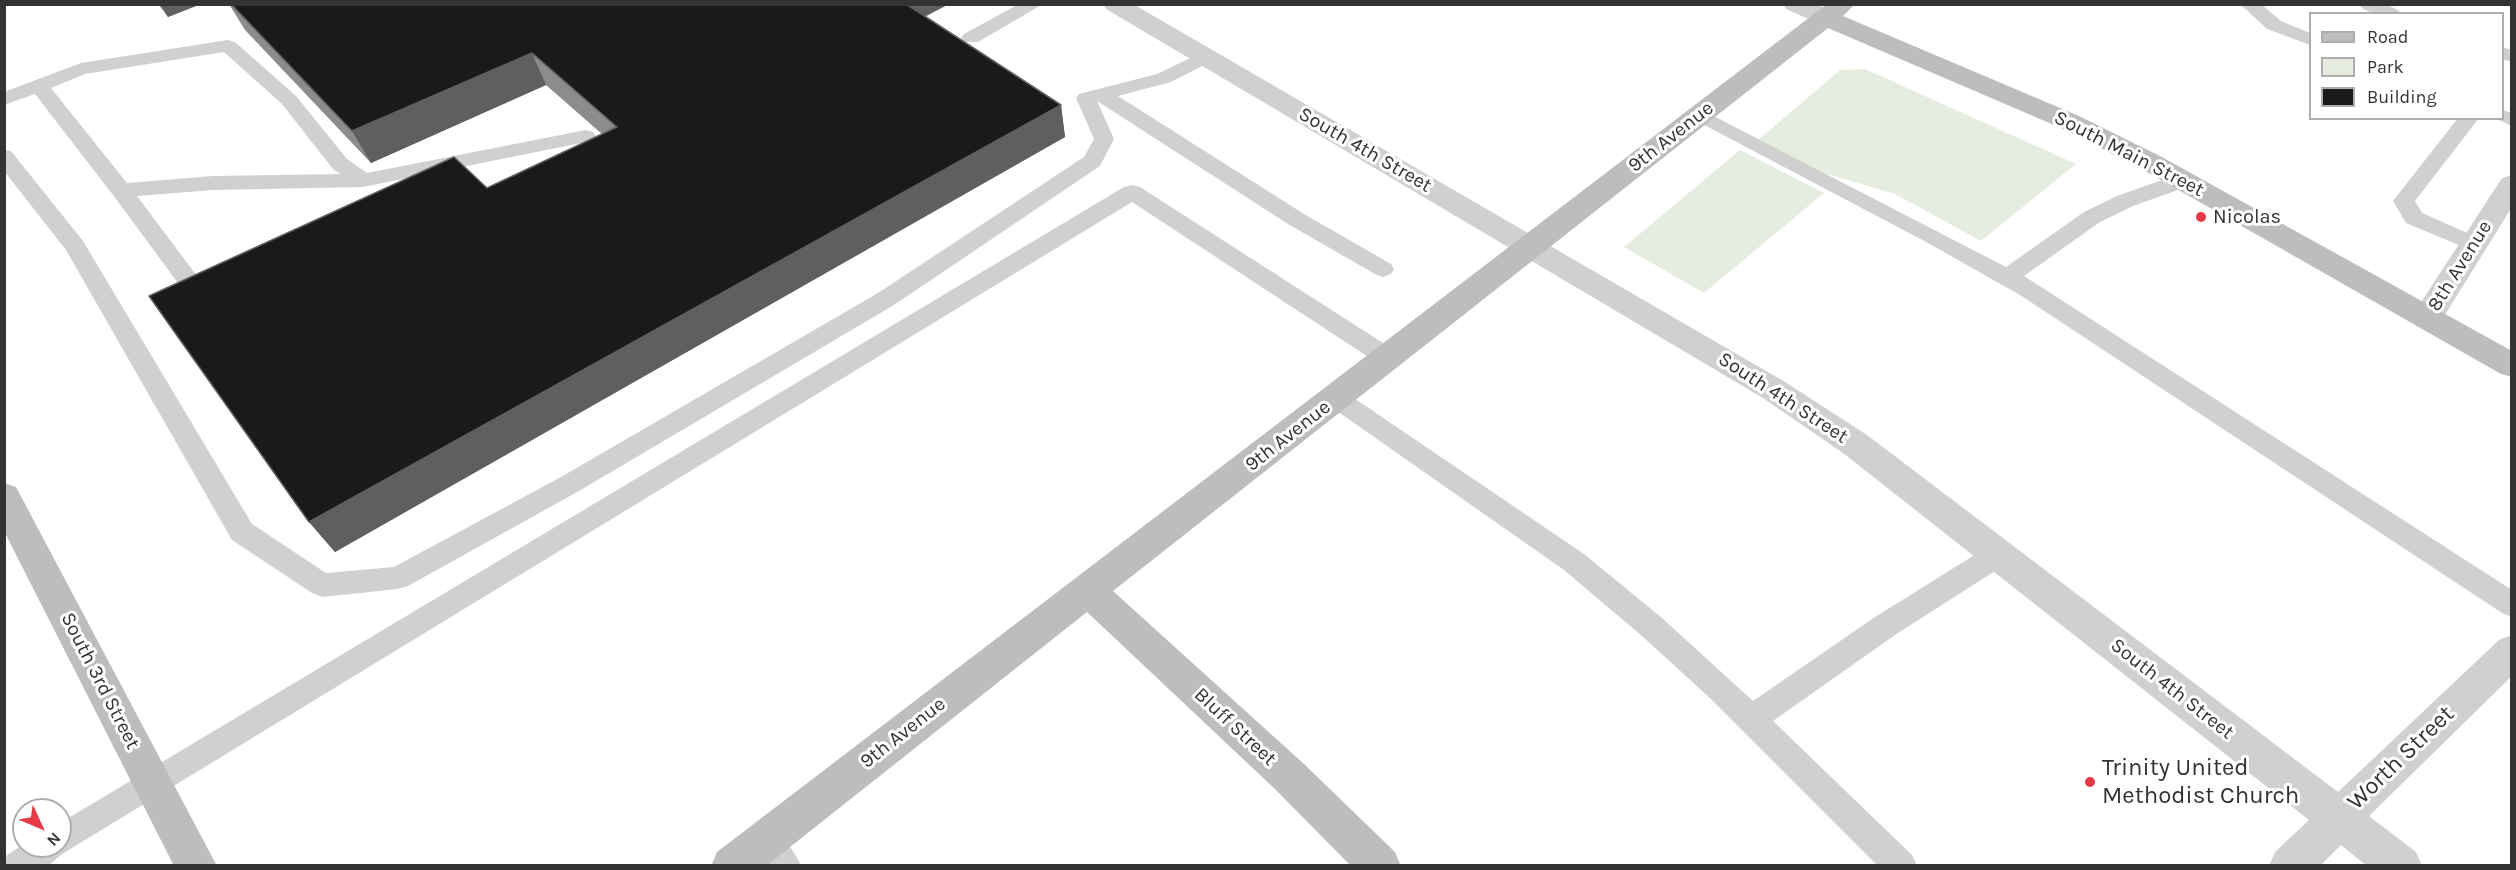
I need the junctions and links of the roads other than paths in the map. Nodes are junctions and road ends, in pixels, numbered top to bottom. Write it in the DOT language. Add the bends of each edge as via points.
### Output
graph roads {
  1 [pos="1034,4"];
  2 [pos="1115,4"];
  3 [pos="1795,4"];
  4 [pos="2249,4"];
  5 [pos="2367,4"];
  6 [pos="1834,11"];
  7 [pos="2388,12"];
  8 [pos="970,38"];
  9 [pos="2309,39"];
  10 [pos="1205,57"];
  11 [pos="39,86"];
  12 [pos="1102,94"];
  13 [pos="4,99"];
  14 [pos="1700,115"];
  15 [pos="2467,120"];
  16 [pos="586,136"];
  17 [pos="4,156"];
  18 [pos="363,180"];
  19 [pos="2184,180"];
  20 [pos="2511,183"];
  21 [pos="121,190"];
  22 [pos="2473,244"];
  23 [pos="1530,247"];
  24 [pos="1383,269"];
  25 [pos="2007,277"];
  26 [pos="197,292"];
  27 [pos="2427,318"];
  28 [pos="1388,358"];
  29 [pos="2511,366"];
  30 [pos="1336,398"];
  31 [pos="9,516"];
  32 [pos="1999,554"];
  33 [pos="1088,591"];
  34 [pos="2511,605"];
  35 [pos="2511,651"];
  36 [pos="1751,719"];
  37 [pos="154,784"];
  38 [pos="2340,818"];
  39 [pos="72,833"];
  40 [pos="763,841"];
  41 [pos="31,858"];
  42 [pos="18,866"];
  43 [pos="196,866"];
  44 [pos="732,866"];
  45 [pos="785,866"];
  46 [pos="1380,866"];
  47 [pos="1901,866"];
  48 [pos="2290,866"];
  49 [pos="2401,866"];
  1 -- 8 [label="lane"];
  2 -- 10 [label="street, South 4th Street"];
  3 -- 6 [label="street, South Main Street"];
  4 -- 9 [label="lane" via="2274,25"];
  5 -- 7 [label="lane"];
  6 -- 14 [label="main road, 9th Avenue"];
  6 -- 19 [label="main road, South Main Street"];
  10 -- 12 [label="lane" via="1164,78"];
  10 -- 23 [label="street, South 4th Street"];
  11 -- 13 [label="lane"];
  11 -- 18 [label="lane" via="81,69 228,46 289,100 340,164"];
  11 -- 21 [label="lane"];
  12 -- 17 [label="lane" via="1086,98 1104,139 1093,161 886,299 580,478 398,578 322,585 242,532 75,246"];
  12 -- 24 [label="lane" via="1296,219"];
  14 -- 23 [label="main road, 9th Avenue"];
  14 -- 25 [label="lane"];
  15 -- 22 [label="lane" via="2403,201 2414,218"];
  16 -- 18 [label="lane"];
  18 -- 21 [label="lane" via="213,183"];
  19 -- 25 [label="lane" via="2092,217"];
  19 -- 27 [label="main road, South Main Street"];
  20 -- 22 [label="street, 8th Avenue"];
  21 -- 26 [label="lane"];
  22 -- 27 [label="street, 8th Avenue"];
  23 -- 28 [label="main road, 9th Avenue"];
  23 -- 32 [label="street, South 4th Street" via="1774,390 1855,444"];
  25 -- 34 [label="lane"];
  27 -- 29 [label="main road, South Main Street"];
  28 -- 30 [label="main road, 9th Avenue"];
  28 -- 37 [label="lane" via="1132,192"];
  30 -- 33 [label="main road, 9th Avenue"];
  30 -- 36 [label="lane" via="1574,562 1652,627"];
  31 -- 37 [label="main road, South 3rd Street"];
  32 -- 36 [label="lane" via="1885,626"];
  32 -- 38 [label="street, South 4th Street"];
  33 -- 40 [label="main road, 9th Avenue"];
  33 -- 46 [label="main road, Bluff Street" via="1290,777"];
  35 -- 38 [label="street, Worth Street"];
  36 -- 47 [label="lane"];
  37 -- 39 [label="lane"];
  37 -- 43 [label="main road, South 3rd Street"];
  38 -- 48 [label="street, Worth Street"];
  38 -- 49 [label="street, South 4th Street"];
  40 -- 44 [label="main road, 9th Avenue"];
  40 -- 45 [label="lane"];
  41 -- 42 [label="lane"];
}
